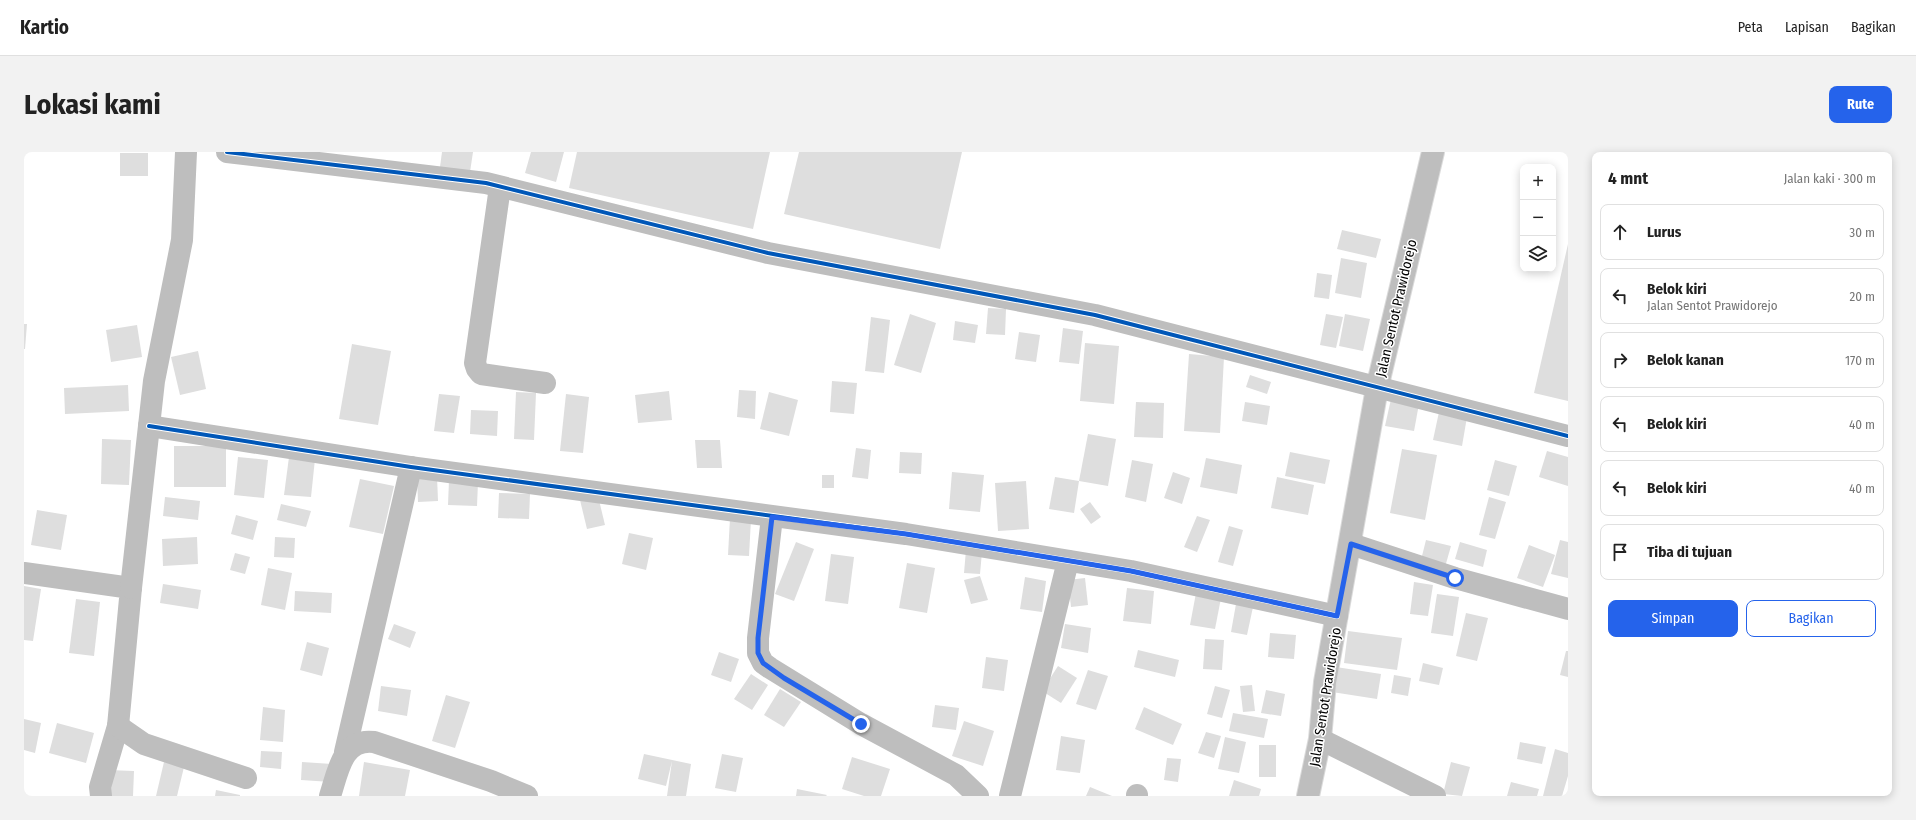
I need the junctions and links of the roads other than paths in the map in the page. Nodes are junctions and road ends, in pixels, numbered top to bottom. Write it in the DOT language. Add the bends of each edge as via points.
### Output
graph roads {
  1 [pos="186,152"];
  2 [pos="227,152"];
  3 [pos="1433,152"];
  4 [pos="500,187"];
  5 [pos="545,383"];
  6 [pos="1377,388"];
  7 [pos="149,426"];
  8 [pos="1568,436"];
  9 [pos="411,467"];
  10 [pos="772,517"];
  11 [pos="1351,544"];
  12 [pos="1068,561"];
  13 [pos="24,573"];
  14 [pos="131,588"];
  15 [pos="1568,608"];
  16 [pos="1337,616"];
  17 [pos="118,726"];
  18 [pos="1320,739"];
  19 [pos="345,752"];
  20 [pos="246,778"];
  21 [pos="101,796"];
  22 [pos="330,796"];
  23 [pos="526,796"];
  24 [pos="978,796"];
  25 [pos="1010,796"];
  26 [pos="1308,796"];
  27 [pos="1435,796"];
  1 -- 7 [label="street" via="182,240 154,381"];
  2 -- 4 [label="street" via="486,183"];
  3 -- 6 [label="street, Jalan Sentot Prawidorejo"];
  4 -- 5 [label="street" via="475,363 481,374"];
  4 -- 6 [label="street" via="768,253 1095,315 1300,366"];
  6 -- 8 [label="street"];
  6 -- 11 [label="street, Jalan Sentot Prawidorejo"];
  7 -- 9 [label="street"];
  7 -- 14 [label="street"];
  9 -- 10 [label="street"];
  9 -- 19 [label="street"];
  10 -- 12 [label="street" via="906,534"];
  10 -- 24 [label="street" via="758,638 758,653 763,663 861,724 956,775"];
  11 -- 15 [label="street" via="1455,578"];
  11 -- 16 [label="street, Jalan Sentot Prawidorejo"];
  12 -- 16 [label="street" via="1131,571"];
  12 -- 25 [label="street"];
  13 -- 14 [label="street"];
  14 -- 17 [label="street"];
  16 -- 18 [label="street, Jalan Sentot Prawidorejo" via="1325,682"];
  17 -- 20 [label="street" via="144,744"];
  17 -- 21 [label="street" via="100,787"];
  18 -- 26 [label="street, Jalan Sentot Prawidorejo"];
  18 -- 27 [label="street"];
  19 -- 22 [label="street"];
  19 -- 23 [label="street" via="357,743 374,742 490,781"];
}
